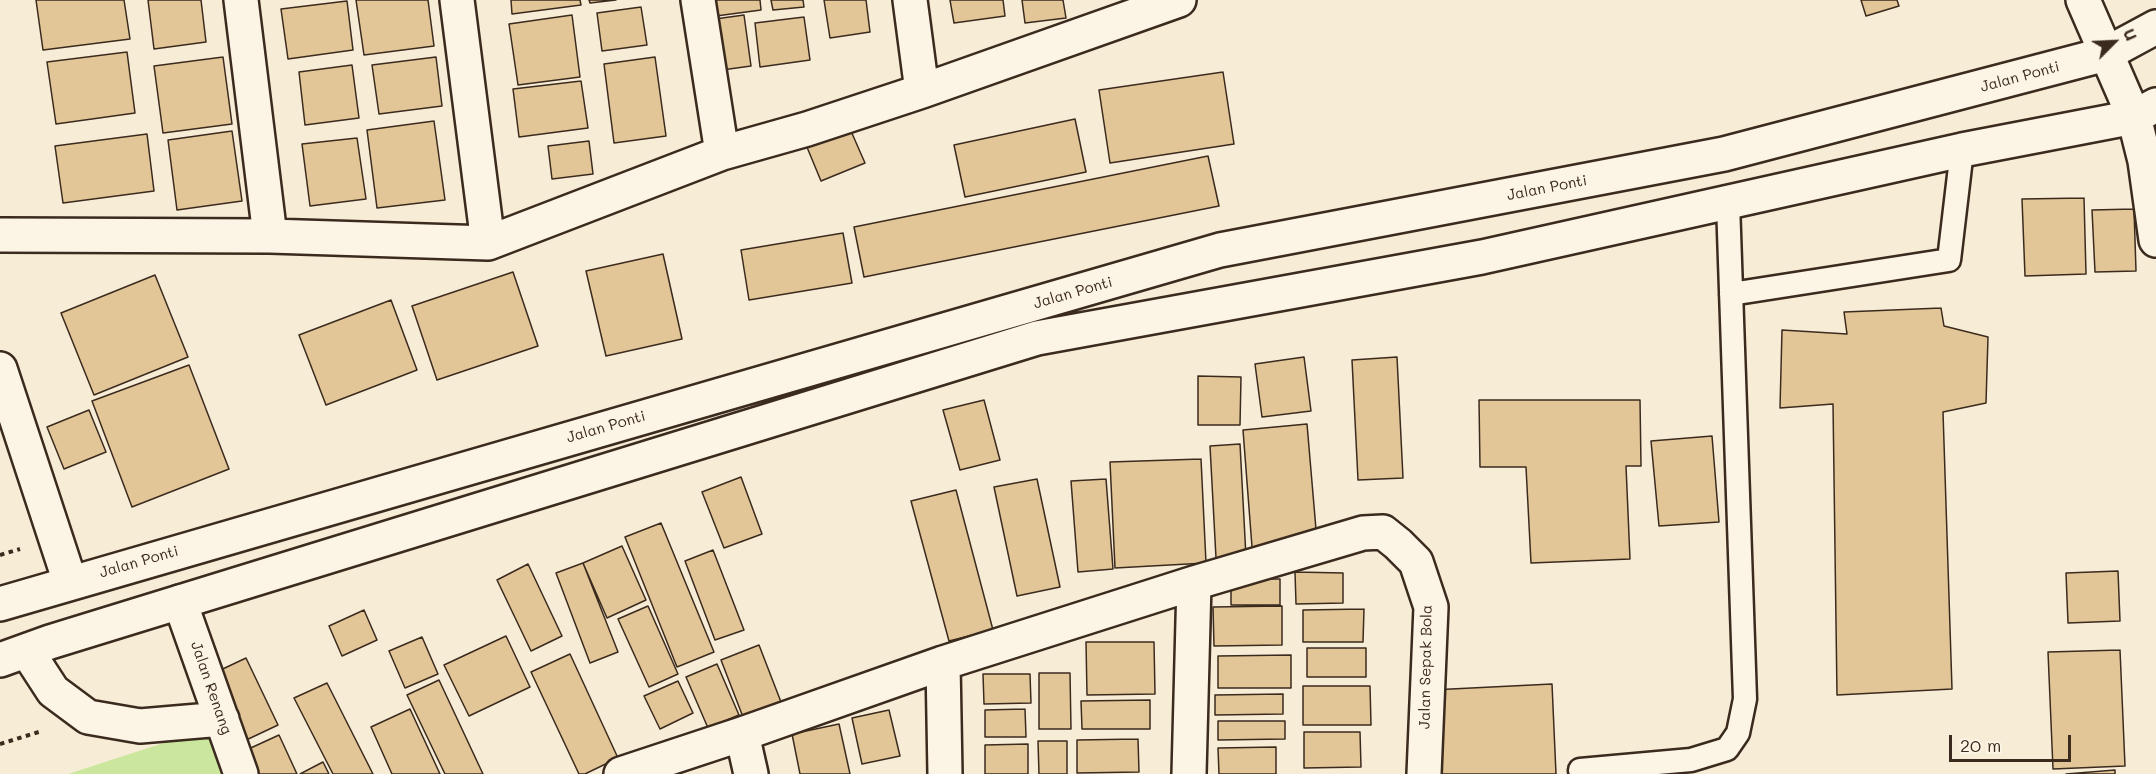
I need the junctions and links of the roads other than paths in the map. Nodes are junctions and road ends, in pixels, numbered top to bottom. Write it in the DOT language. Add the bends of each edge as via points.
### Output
graph roads {
  1 [pos="241,0"];
  2 [pos="457,0"];
  3 [pos="698,0"];
  4 [pos="910,0"];
  5 [pos="1179,0"];
  6 [pos="2083,0"];
  7 [pos="1121,10"];
  8 [pos="2156,27"];
  9 [pos="2106,54"];
  10 [pos="922,92"];
  11 [pos="2145,111"];
  12 [pos="1962,150"];
  13 [pos="722,153"];
  14 [pos="2151,159"];
  15 [pos="1728,203"];
  16 [pos="0,229"];
  17 [pos="270,236"];
  18 [pos="2156,240"];
  19 [pos="488,243"];
  20 [pos="1731,294"];
  21 [pos="0,369"];
  22 [pos="70,582"];
  23 [pos="1194,583"];
  24 [pos="180,602"];
  25 [pos="0,604"];
  26 [pos="14,655"];
  27 [pos="943,663"];
  28 [pos="222,719"];
  29 [pos="742,734"];
  30 [pos="1580,770"];
  31 [pos="241,774"];
  32 [pos="621,774"];
  33 [pos="751,774"];
  34 [pos="945,774"];
  35 [pos="1189,774"];
  36 [pos="1424,774"];
  1 -- 17 [label="main road"];
  2 -- 19 [label="main road"];
  3 -- 13 [label="main road"];
  4 -- 10 [label="main road"];
  5 -- 7 [label="main road"];
  6 -- 9 [label="main road"];
  7 -- 10 [label="main road"];
  8 -- 9 [label="main road, Jalan Ponti"];
  9 -- 11 [label="main road"];
  9 -- 22 [label="main road, Jalan Ponti" via="1724,154 1220,250"];
  10 -- 13 [label="main road"];
  11 -- 12 [label="main road"];
  11 -- 14 [label="main road"];
  12 -- 15 [label="main road"];
  12 -- 20 [label="lane" via="1949,260"];
  13 -- 19 [label="main road"];
  14 -- 18 [label="main road"];
  15 -- 20 [label="lane"];
  15 -- 24 [label="main road" via="1482,257 1036,338"];
  16 -- 17 [label="main road"];
  17 -- 19 [label="main road"];
  20 -- 30 [label="lane" via="1745,699 1738,733 1727,748 1691,760"];
  21 -- 22 [label="main road"];
  22 -- 25 [label="main road, Jalan Ponti"];
  23 -- 27 [label="main road"];
  23 -- 35 [label="main road"];
  23 -- 36 [label="main road, Jalan Sepak Bola" via="1363,533 1383,532 1398,544 1416,562 1431,607"];
  24 -- 26 [label="main road"];
  24 -- 28 [label="main road, Jalan Renang"];
  26 -- 28 [label="main road" via="53,692 88,717 140,726"];
  27 -- 29 [label="main road"];
  27 -- 34 [label="main road"];
  28 -- 31 [label="main road, Jalan Renang"];
  29 -- 32 [label="main road"];
  29 -- 33 [label="main road"];
}
